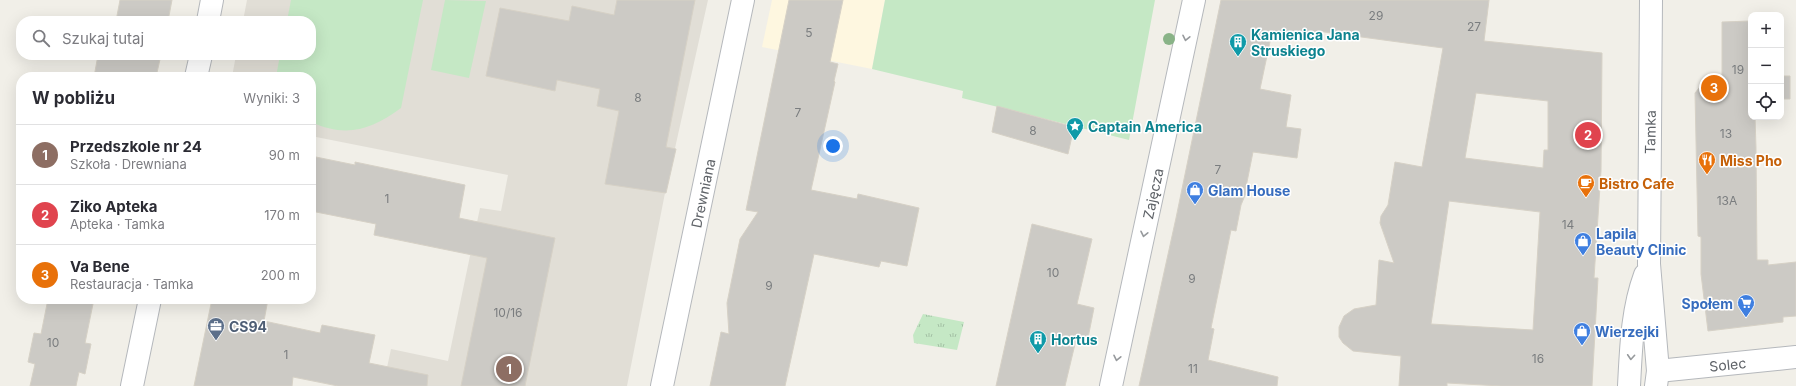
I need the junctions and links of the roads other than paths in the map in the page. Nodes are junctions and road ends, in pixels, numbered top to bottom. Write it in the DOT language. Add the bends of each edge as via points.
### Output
graph roads {
  1 [pos="212,0"];
  2 [pos="743,0"];
  3 [pos="1194,0"];
  4 [pos="1651,0"];
  5 [pos="209,16"];
  6 [pos="200,60"];
  7 [pos="197,72"];
  8 [pos="1649,264"];
  9 [pos="149,304"];
  10 [pos="1796,357"];
  11 [pos="1657,378"];
  12 [pos="132,386"];
  13 [pos="662,386"];
  14 [pos="1111,386"];
  15 [pos="1629,386"];
  1 -- 5 [label="street"];
  2 -- 13 [label="street, Drewniana"];
  3 -- 14 [label="street, Zajęcza, one-way"];
  4 -- 8 [label="street, Tamka"];
  6 -- 7 [label="street"];
  8 -- 11 [label="street, Tamka"];
  8 -- 15 [label="street, Tamka, one-way" via="1639,290 1633,322"];
  9 -- 12 [label="street"];
  10 -- 11 [label="street, Solec"];
}
